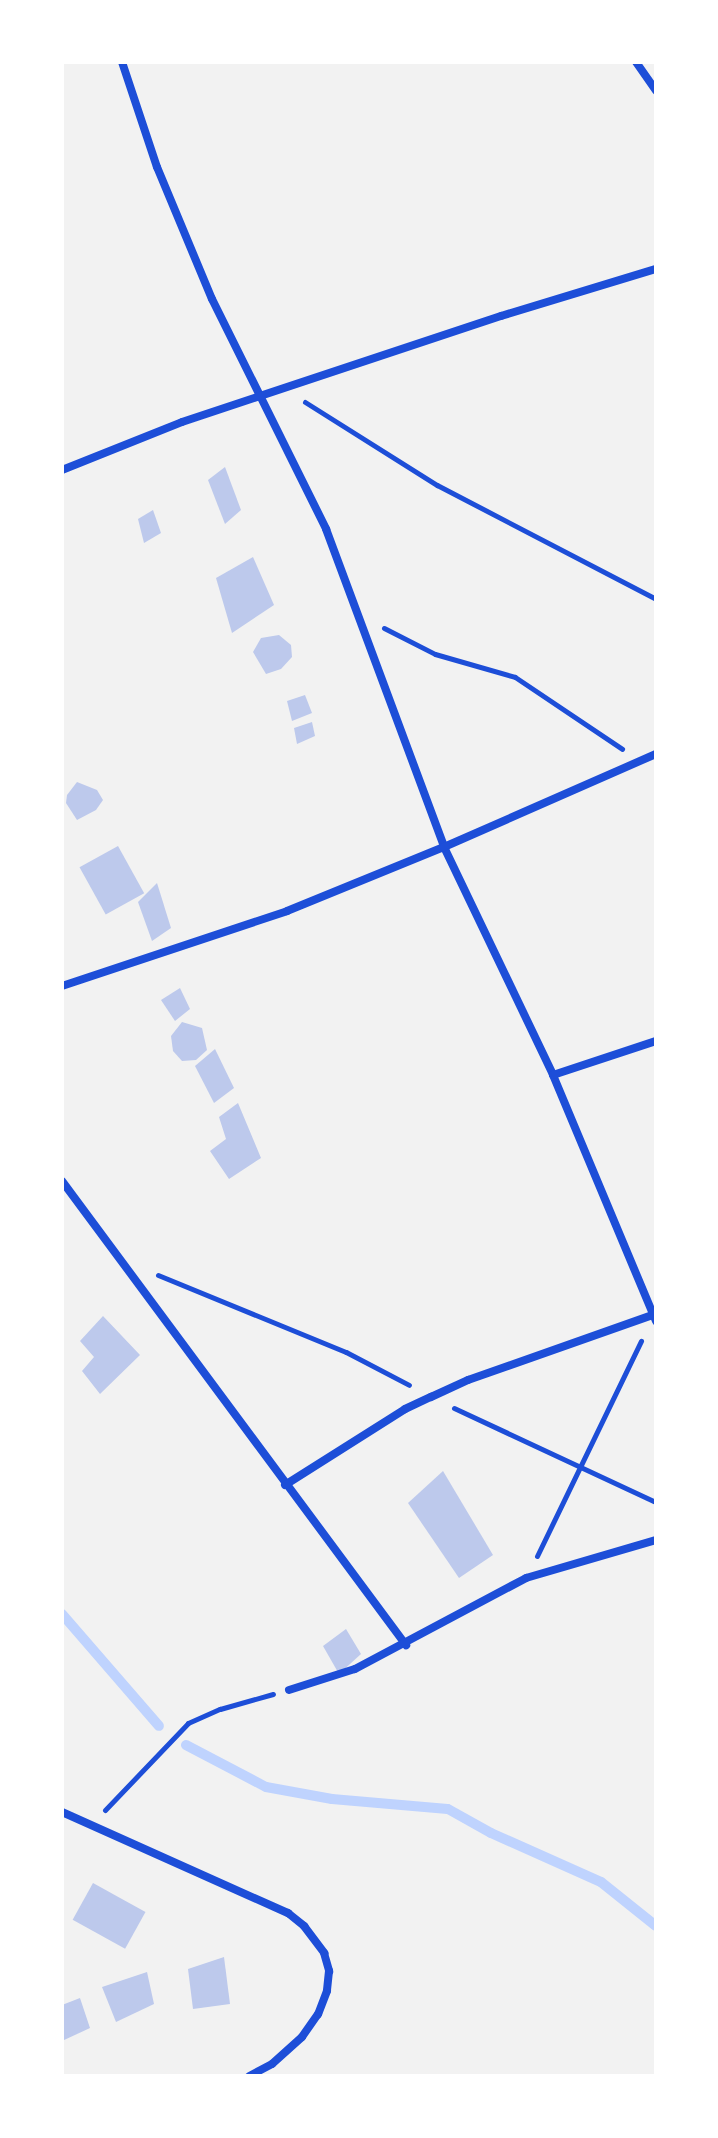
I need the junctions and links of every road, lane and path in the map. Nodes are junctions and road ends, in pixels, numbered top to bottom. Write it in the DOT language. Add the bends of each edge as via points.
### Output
graph roads {
  1 [pos="122,62"];
  2 [pos="636,62"];
  3 [pos="656,91"];
  4 [pos="656,269"];
  5 [pos="283,388"];
  6 [pos="261,395"];
  7 [pos="62,470"];
  8 [pos="656,599"];
  9 [pos="358,616"];
  10 [pos="656,754"];
  11 [pos="639,761"];
  12 [pos="444,847"];
  13 [pos="62,986"];
  14 [pos="656,1041"];
  15 [pos="553,1075"];
  16 [pos="62,1181"];
  17 [pos="118,1259"];
  18 [pos="655,1318"];
  19 [pos="431,1397"];
  20 [pos="580,1467"];
  21 [pos="285,1485"];
  22 [pos="656,1502"];
  23 [pos="656,1540"];
  24 [pos="526,1578"];
  25 [pos="406,1645"];
  26 [pos="289,1690"];
  27 [pos="62,1812"];
  28 [pos="92,1824"];
  29 [pos="249,2076"];
  1 -- 6 [label="street" via="157,167 212,299"];
  2 -- 3 [label="street"];
  4 -- 5 [label="street"];
  5 -- 6 [label="street"];
  5 -- 8 [label="path" via="437,485"];
  6 -- 7 [label="street"];
  6 -- 9 [label="street" via="326,529"];
  9 -- 11 [label="path" via="435,654 515,677"];
  9 -- 12 [label="street"];
  10 -- 11 [label="street"];
  11 -- 12 [label="street"];
  12 -- 13 [label="street" via="287,911"];
  12 -- 15 [label="street"];
  14 -- 15 [label="street"];
  15 -- 18 [label="street"];
  16 -- 17 [label="street"];
  17 -- 19 [label="path" via="346,1352"];
  17 -- 21 [label="street"];
  18 -- 19 [label="street"];
  18 -- 20 [label="path"];
  19 -- 20 [label="path"];
  19 -- 21 [label="street"];
  20 -- 22 [label="path"];
  20 -- 24 [label="path"];
  21 -- 25 [label="street"];
  23 -- 24 [label="street"];
  24 -- 25 [label="street"];
  25 -- 26 [label="street" via="355,1669"];
  26 -- 28 [label="path" via="188,1723"];
  27 -- 28 [label="street"];
  28 -- 29 [label="street" via="288,1913 324,1953 329,1971 318,2014 272,2064"];
}
